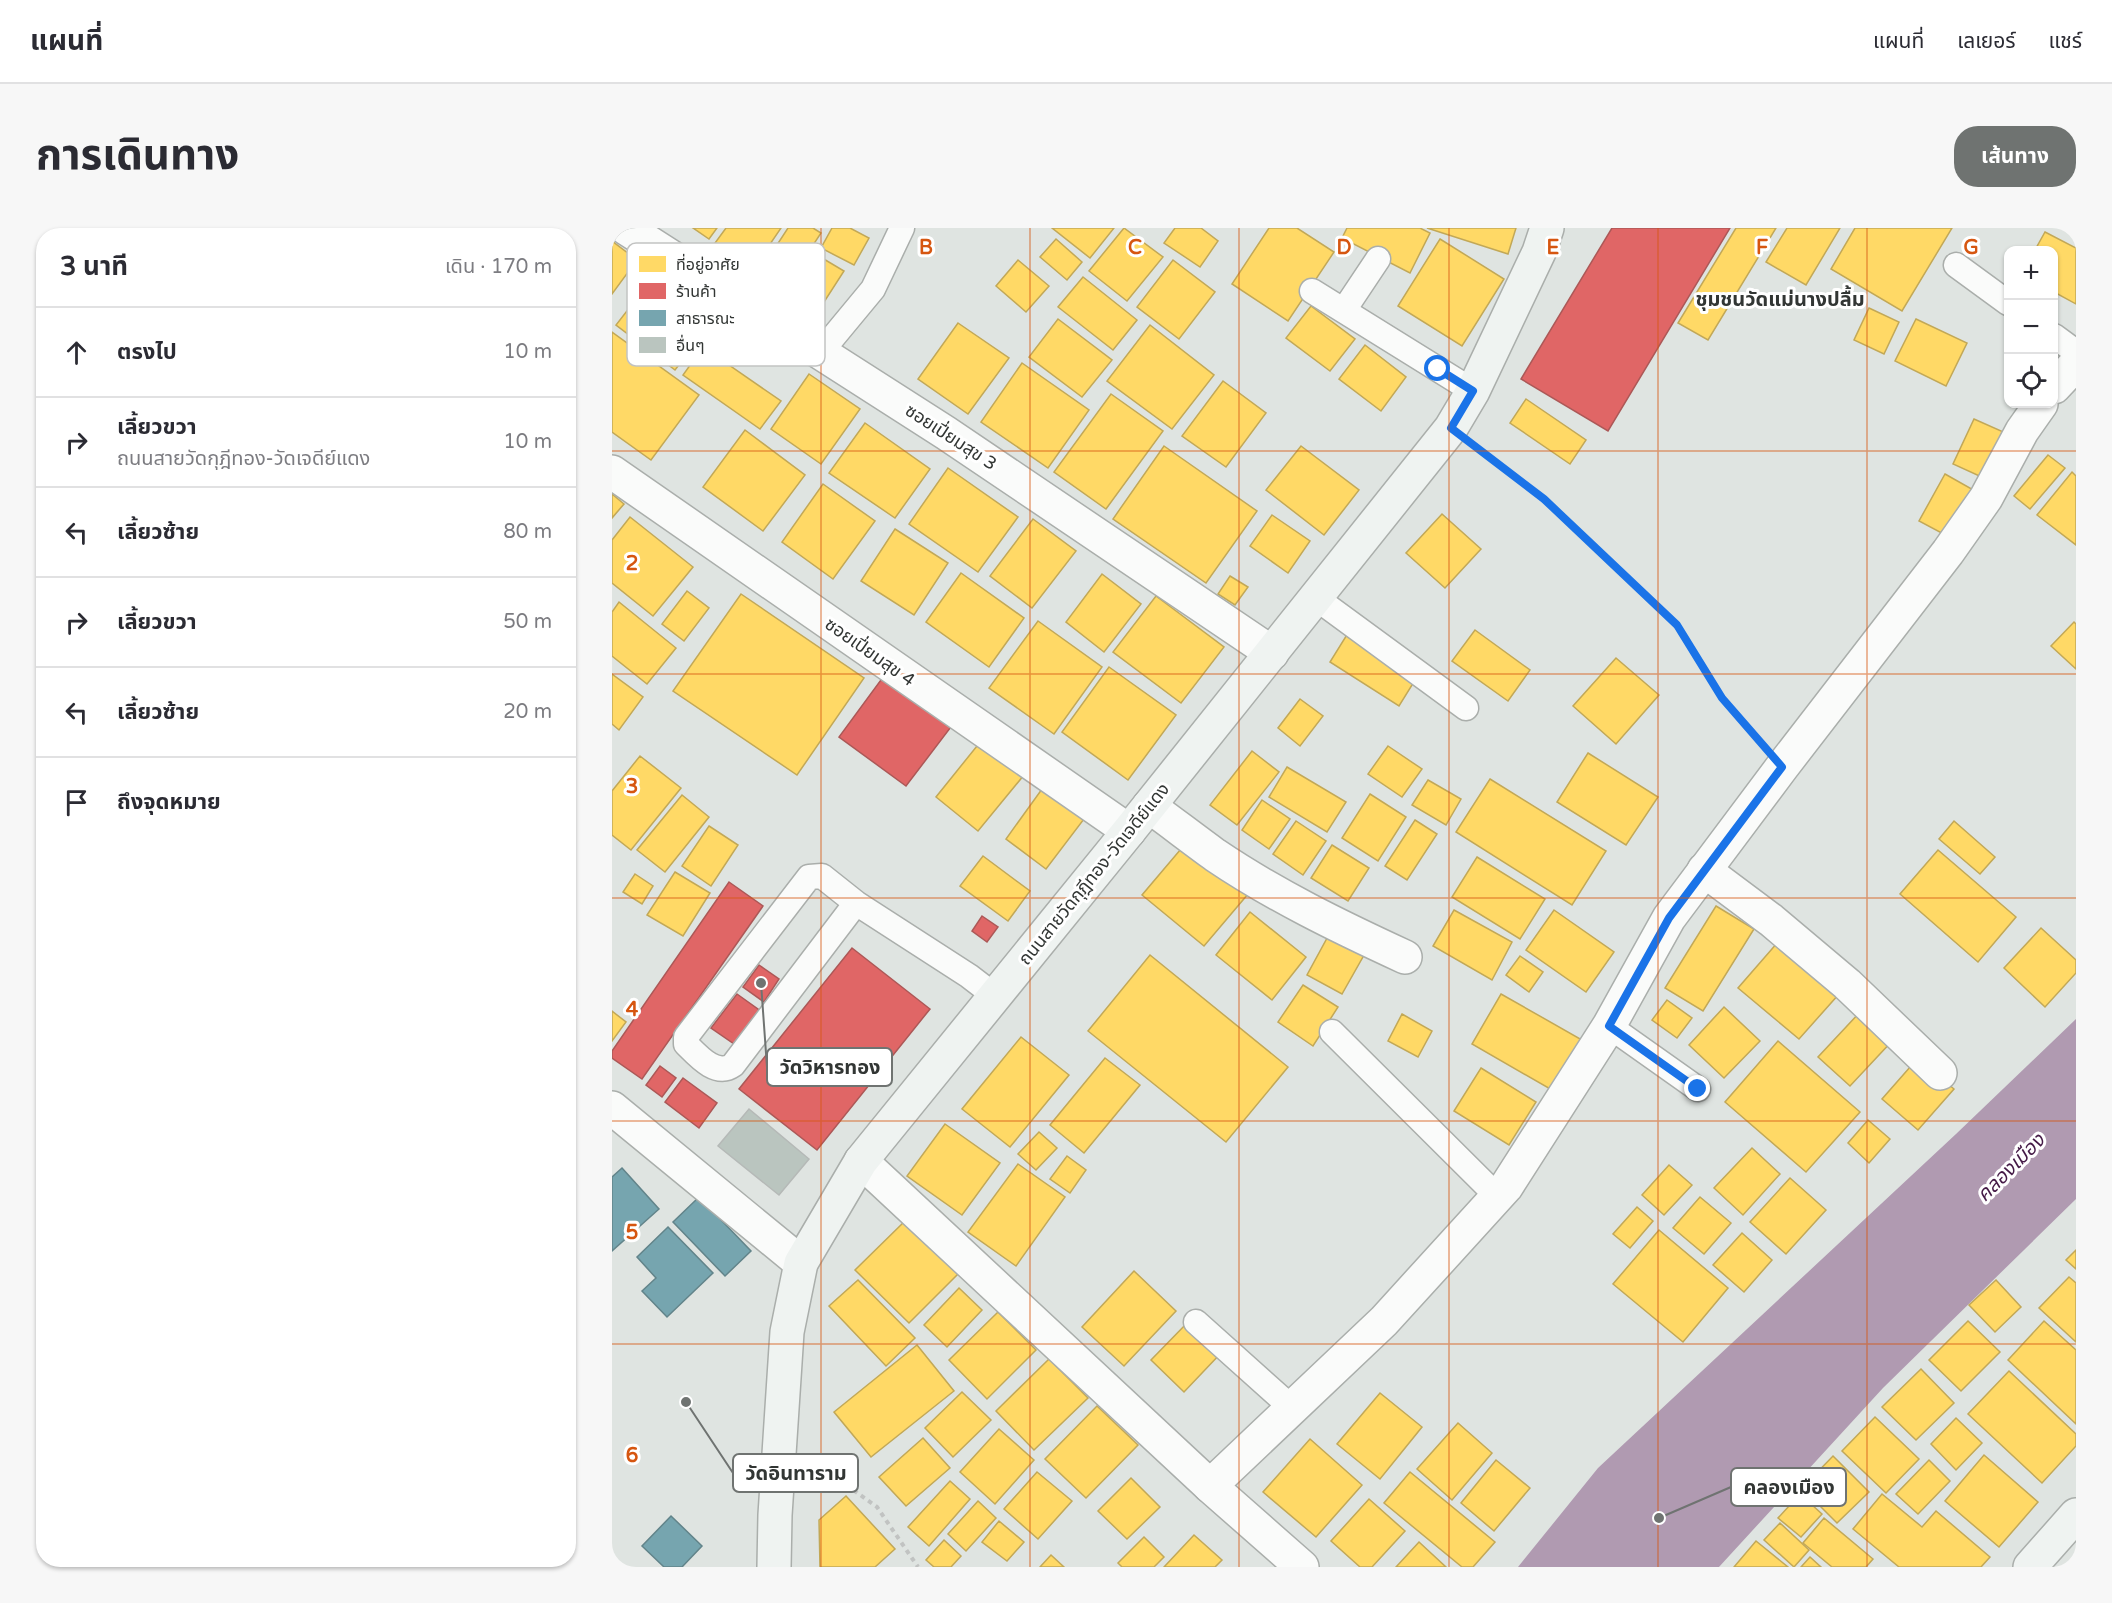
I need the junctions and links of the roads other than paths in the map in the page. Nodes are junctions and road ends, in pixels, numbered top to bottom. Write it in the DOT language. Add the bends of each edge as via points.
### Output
graph roads {
  1 [pos="626,228"];
  2 [pos="902,228"];
  3 [pos="1547,228"];
  4 [pos="649,243"];
  5 [pos="1378,259"];
  6 [pos="1956,265"];
  7 [pos="1312,291"];
  8 [pos="2004,300"];
  9 [pos="1344,310"];
  10 [pos="2058,339"];
  11 [pos="825,347"];
  12 [pos="2076,352"];
  13 [pos="825,356"];
  14 [pos="2076,364"];
  15 [pos="2058,383"];
  16 [pos="1473,391"];
  17 [pos="2039,408"];
  18 [pos="612,472"];
  19 [pos="1316,598"];
  20 [pos="1272,653"];
  21 [pos="1466,708"];
  22 [pos="1149,806"];
  23 [pos="1129,831"];
  24 [pos="1704,870"];
  25 [pos="856,903"];
  26 [pos="1405,957"];
  27 [pos="995,996"];
  28 [pos="1609,1026"];
  29 [pos="1332,1032"];
  30 [pos="1940,1073"];
  31 [pos="1698,1089"];
  32 [pos="612,1108"];
  33 [pos="861,1161"];
  34 [pos="1497,1196"];
  35 [pos="801,1263"];
  36 [pos="1196,1322"];
  37 [pos="1292,1408"];
  38 [pos="1210,1486"];
  39 [pos="2076,1515"];
  40 [pos="774,1567"];
  41 [pos="1302,1567"];
  42 [pos="2030,1567"];
  1 -- 4 [label="street, ซอยเปี่ยมสุข 3"];
  2 -- 11 [label="lane" via="873,289"];
  3 -- 16 [label="main road, ถนนสายวัดกุฎีทอง-วัดเจดีย์แดง"];
  5 -- 9 [label="lane"];
  6 -- 8 [label="lane"];
  7 -- 9 [label="lane"];
  9 -- 16 [label="lane"];
  10 -- 12 [label="lane"];
  13 -- 20 [label="street, ซอยเปี่ยมสุข 3"];
  14 -- 15 [label="street"];
  16 -- 19 [label="main road, ถนนสายวัดกุฎีทอง-วัดเจดีย์แดง" via="1451,428"];
  17 -- 24 [label="street" via="2022,431 1986,498 1948,552"];
  18 -- 23 [label="street, ซอยเปี่ยมสุข 4"];
  19 -- 20 [label="main road, ถนนสายวัดกุฎีทอง-วัดเจดีย์แดง"];
  19 -- 21 [label="lane"];
  20 -- 22 [label="main road, ถนนสายวัดกุฎีทอง-วัดเจดีย์แดง"];
  22 -- 23 [label="main road, ถนนสายวัดกุฎีทอง-วัดเจดีย์แดง"];
  22 -- 26 [label="street" via="1216,855 1291,901"];
  23 -- 27 [label="main road, ถนนสายวัดกุฎีทอง-วัดเจดีย์แดง"];
  24 -- 28 [label="street" via="1669,918"];
  24 -- 30 [label="street" via="1847,984"];
  25 -- 25 [label="lane" via="822,876 809,877 686,1037 686,1044 701,1058 727,1070"];
  25 -- 27 [label="lane"];
  27 -- 33 [label="main road, ถนนสายวัดกุฎีทอง-วัดเจดีย์แดง"];
  28 -- 31 [label="lane"];
  28 -- 34 [label="street"];
  29 -- 34 [label="lane"];
  32 -- 35 [label="street"];
  33 -- 35 [label="main road, ถนนสายวัดกุฎีทอง-วัดเจดีย์แดง"];
  33 -- 38 [label="street"];
  34 -- 37 [label="street" via="1384,1321"];
  35 -- 40 [label="main road, ถนนสายวัดกุฎีทอง-วัดเจดีย์แดง" via="787,1332"];
  36 -- 37 [label="lane"];
  37 -- 38 [label="street"];
  38 -- 41 [label="street"];
  39 -- 42 [label="main road"];
}
